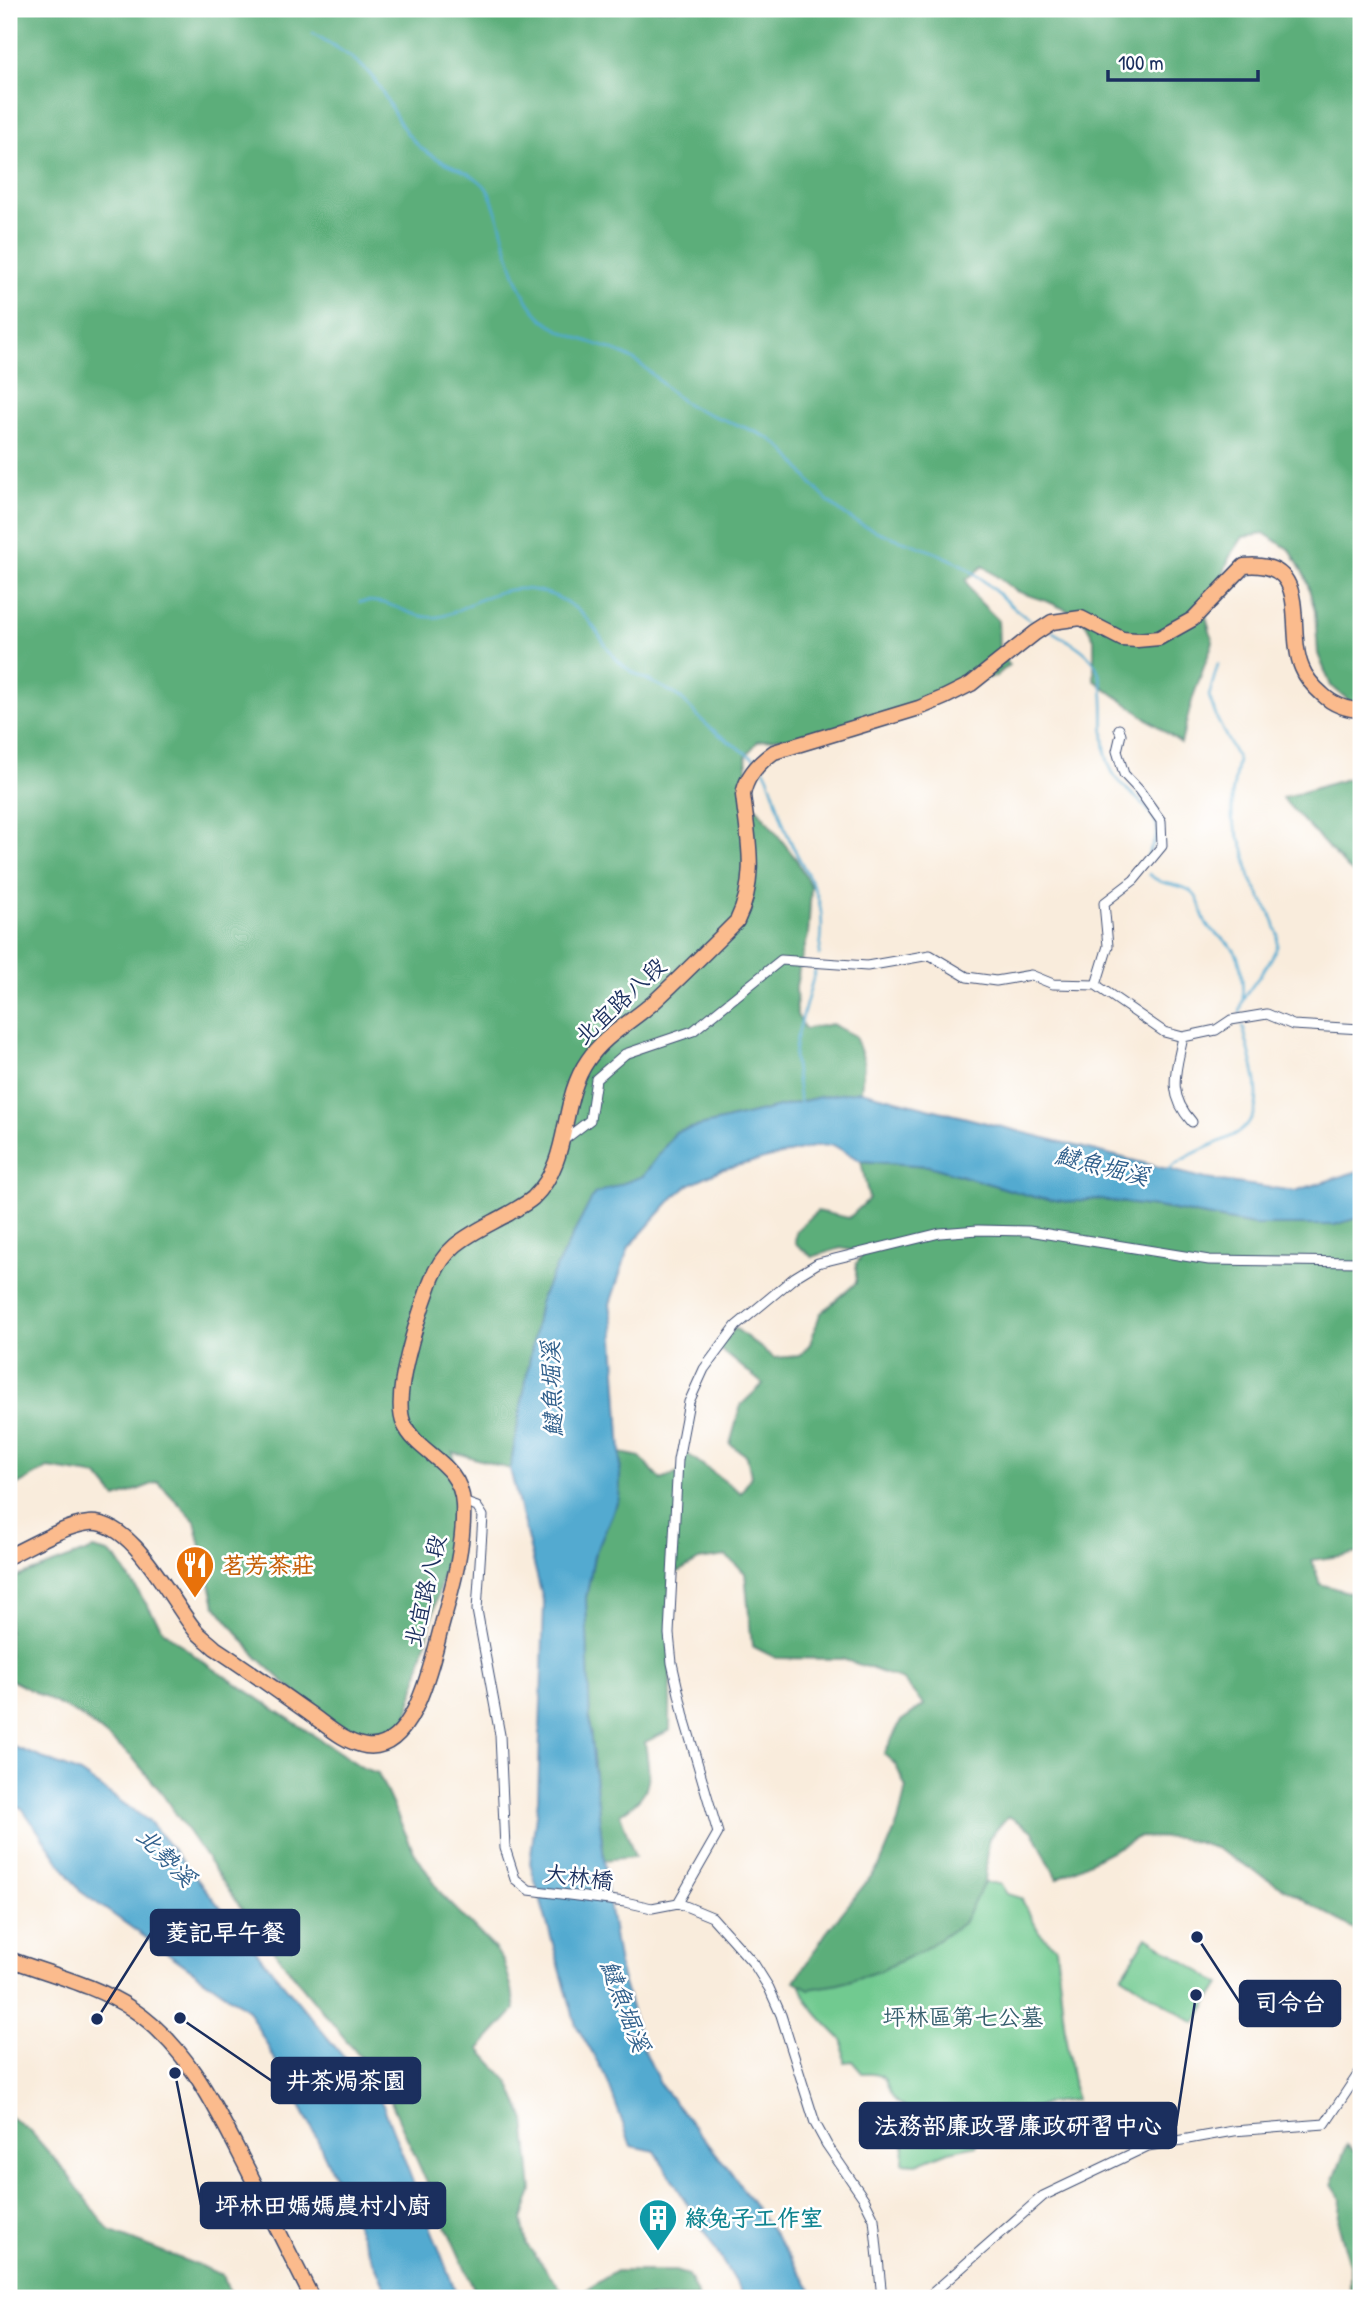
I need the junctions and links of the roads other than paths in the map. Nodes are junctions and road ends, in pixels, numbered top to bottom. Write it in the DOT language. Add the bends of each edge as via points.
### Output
graph roads {
  1 [pos="1361,709"];
  2 [pos="1119,729"];
  3 [pos="1096,985"];
  4 [pos="1361,1029"];
  5 [pos="1183,1037"];
  6 [pos="1192,1122"];
  7 [pos="564,1140"];
  8 [pos="1361,1262"];
  9 [pos="463,1502"];
  10 [pos="9,1556"];
  11 [pos="678,1903"];
  12 [pos="9,1959"];
  13 [pos="1361,2070"];
  14 [pos="312,2298"];
  15 [pos="882,2298"];
  16 [pos="927,2298"];
  1 -- 7 [label="main road, 北宜路八段" via="1348,710 1325,697 1302,668 1295,609 1285,578 1267,566 1244,566 1193,619 1159,638 1122,639 1081,618 1052,622 971,684 945,697 774,752 745,783 751,871 737,921 588,1060 575,1082"];
  2 -- 3 [label="street" via="1117,751 1124,774 1161,821 1161,846 1134,880 1104,903 1108,946"];
  3 -- 5 [label="street" via="1164,1032"];
  3 -- 7 [label="street" via="1052,984 1031,975 996,981 967,977 930,955 867,966 781,960 693,1031 625,1054 596,1079 590,1120"];
  4 -- 5 [label="street" via="1293,1025 1267,1014 1231,1020 1216,1030"];
  5 -- 6 [label="street" via="1174,1085 1181,1110"];
  7 -- 9 [label="main road, 北宜路八段" via="549,1177 532,1199 457,1243 442,1257 414,1335 402,1386 403,1423 450,1472"];
  8 -- 11 [label="street" via="1209,1260 1029,1231 940,1233 818,1262 736,1326 704,1369 689,1402 678,1460 668,1634 685,1721 718,1833"];
  9 -- 10 [label="main road, 北宜路八段" via="456,1572 428,1679 401,1731 377,1746 361,1745 342,1735 215,1648 191,1625 124,1535 106,1525 88,1523"];
  9 -- 11 [label="street, 大林橋" via="477,1507 483,1516 477,1610 500,1735 505,1848 515,1879 529,1890 652,1908"];
  11 -- 15 [label="street" via="712,1917 769,1988 815,2123 874,2219"];
  12 -- 14 [label="main road" via="102,1993 159,2030 198,2076 216,2106"];
  13 -- 16 [label="street" via="1325,2124 1233,2131 1148,2146 1043,2196"];
}
